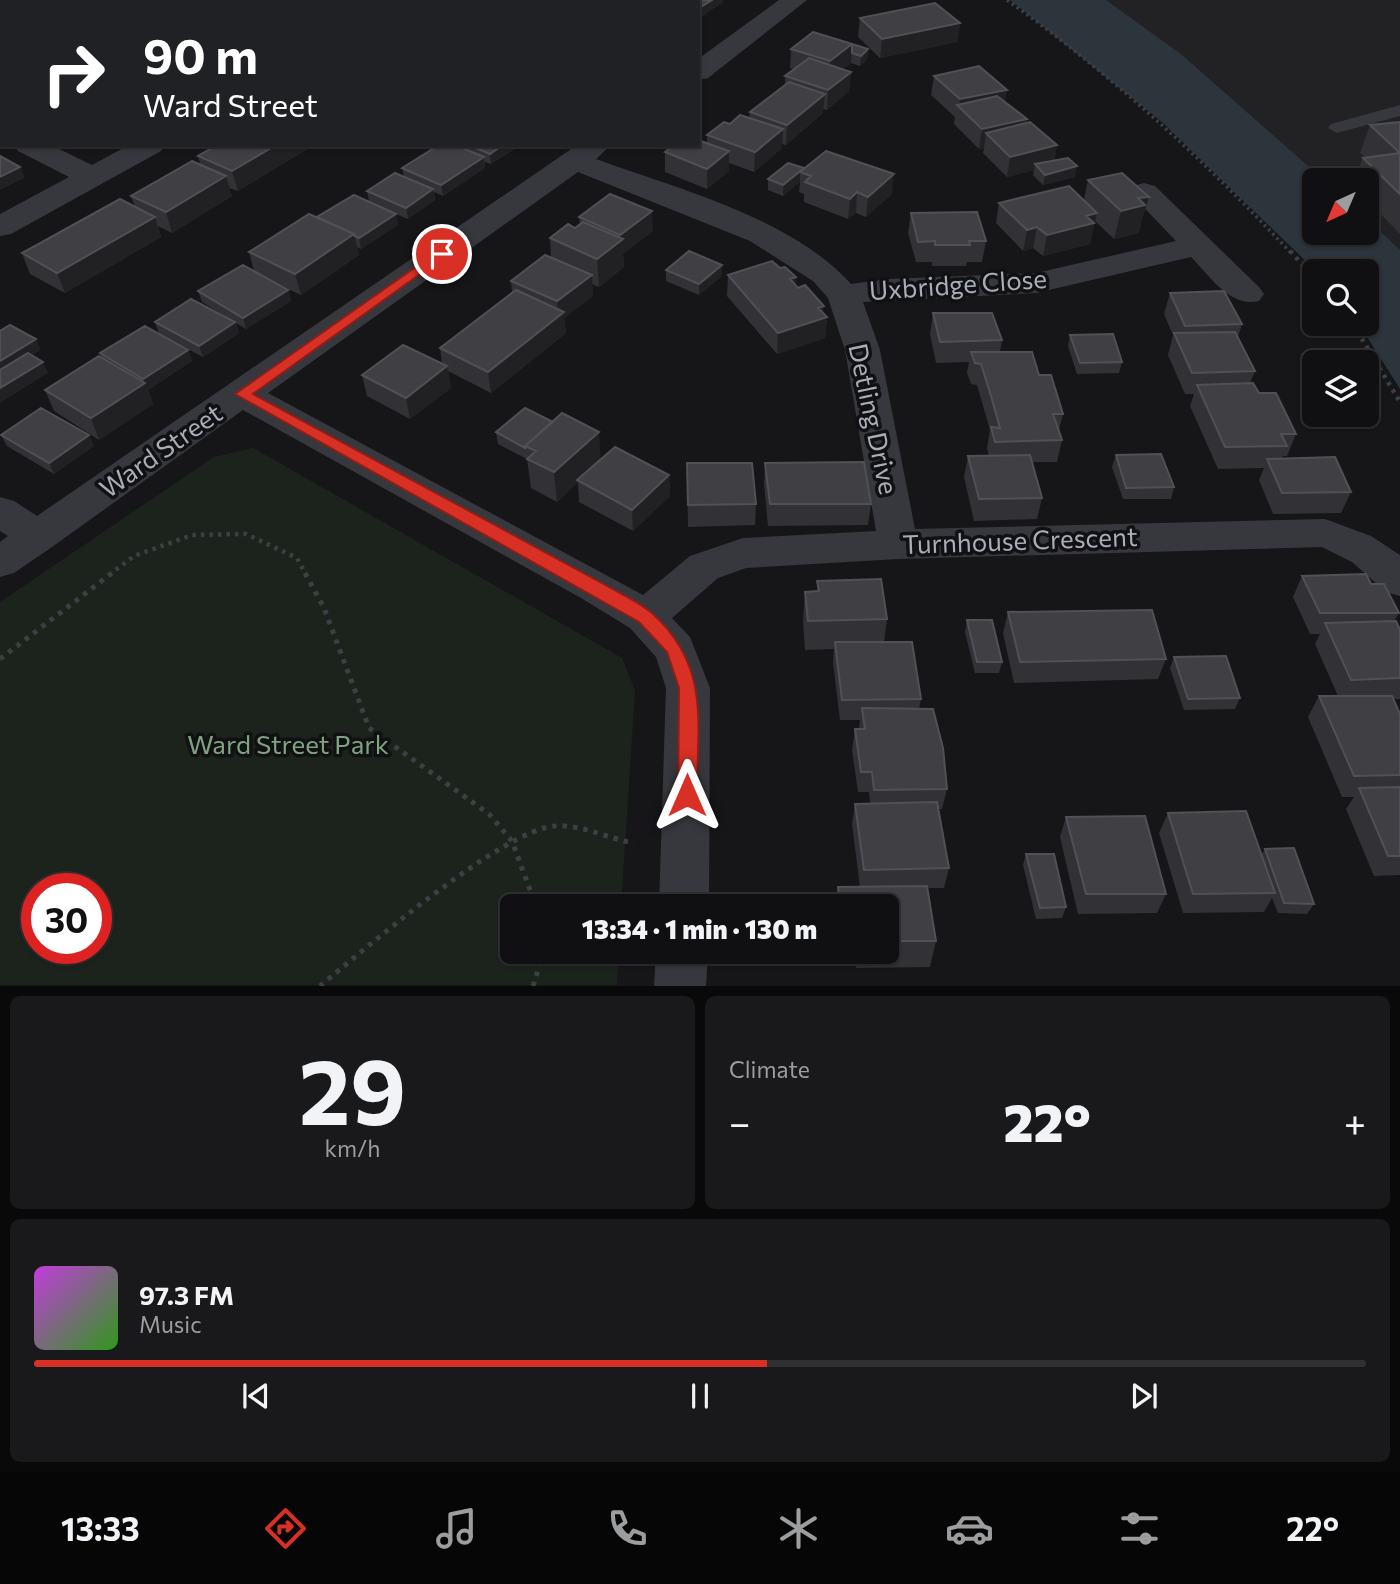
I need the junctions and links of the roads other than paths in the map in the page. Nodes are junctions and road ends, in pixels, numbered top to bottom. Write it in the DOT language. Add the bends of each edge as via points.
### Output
graph roads {
  1 [pos="795,0"];
  2 [pos="700,71"];
  3 [pos="1400,110"];
  4 [pos="1337,128"];
  5 [pos="32,147"];
  6 [pos="147,147"];
  7 [pos="586,153"];
  8 [pos="92,177"];
  9 [pos="1144,192"];
  10 [pos="0,227"];
  11 [pos="1197,246"];
  12 [pos="1247,294"];
  13 [pos="842,295"];
  14 [pos="242,394"];
  15 [pos="0,511"];
  16 [pos="38,537"];
  17 [pos="898,544"];
  18 [pos="0,562"];
  19 [pos="1400,581"];
  20 [pos="645,617"];
  21 [pos="685,894"];
  22 [pos="681,964"];
  23 [pos="680,985"];
  1 -- 2 [label="street"];
  3 -- 4 [label="lane"];
  5 -- 8 [label="street"];
  6 -- 8 [label="street"];
  7 -- 13 [label="street" via="794,252 827,275"];
  7 -- 14 [label="street, Ward Street"];
  8 -- 10 [label="street"];
  9 -- 11 [label="street"];
  11 -- 12 [label="street"];
  11 -- 13 [label="street, Uxbridge Close" via="1036,283"];
  13 -- 17 [label="street, Detling Drive" via="865,365"];
  14 -- 16 [label="street, Ward Street"];
  14 -- 20 [label="street"];
  15 -- 16 [label="street"];
  16 -- 18 [label="street, Ward Street"];
  17 -- 19 [label="street, Turnhouse Crescent" via="1325,533 1387,564"];
  17 -- 20 [label="street, Turnhouse Crescent" via="743,553 704,568"];
  20 -- 21 [label="street" via="675,649 688,688"];
  22 -- 23 [label="street"];
}
